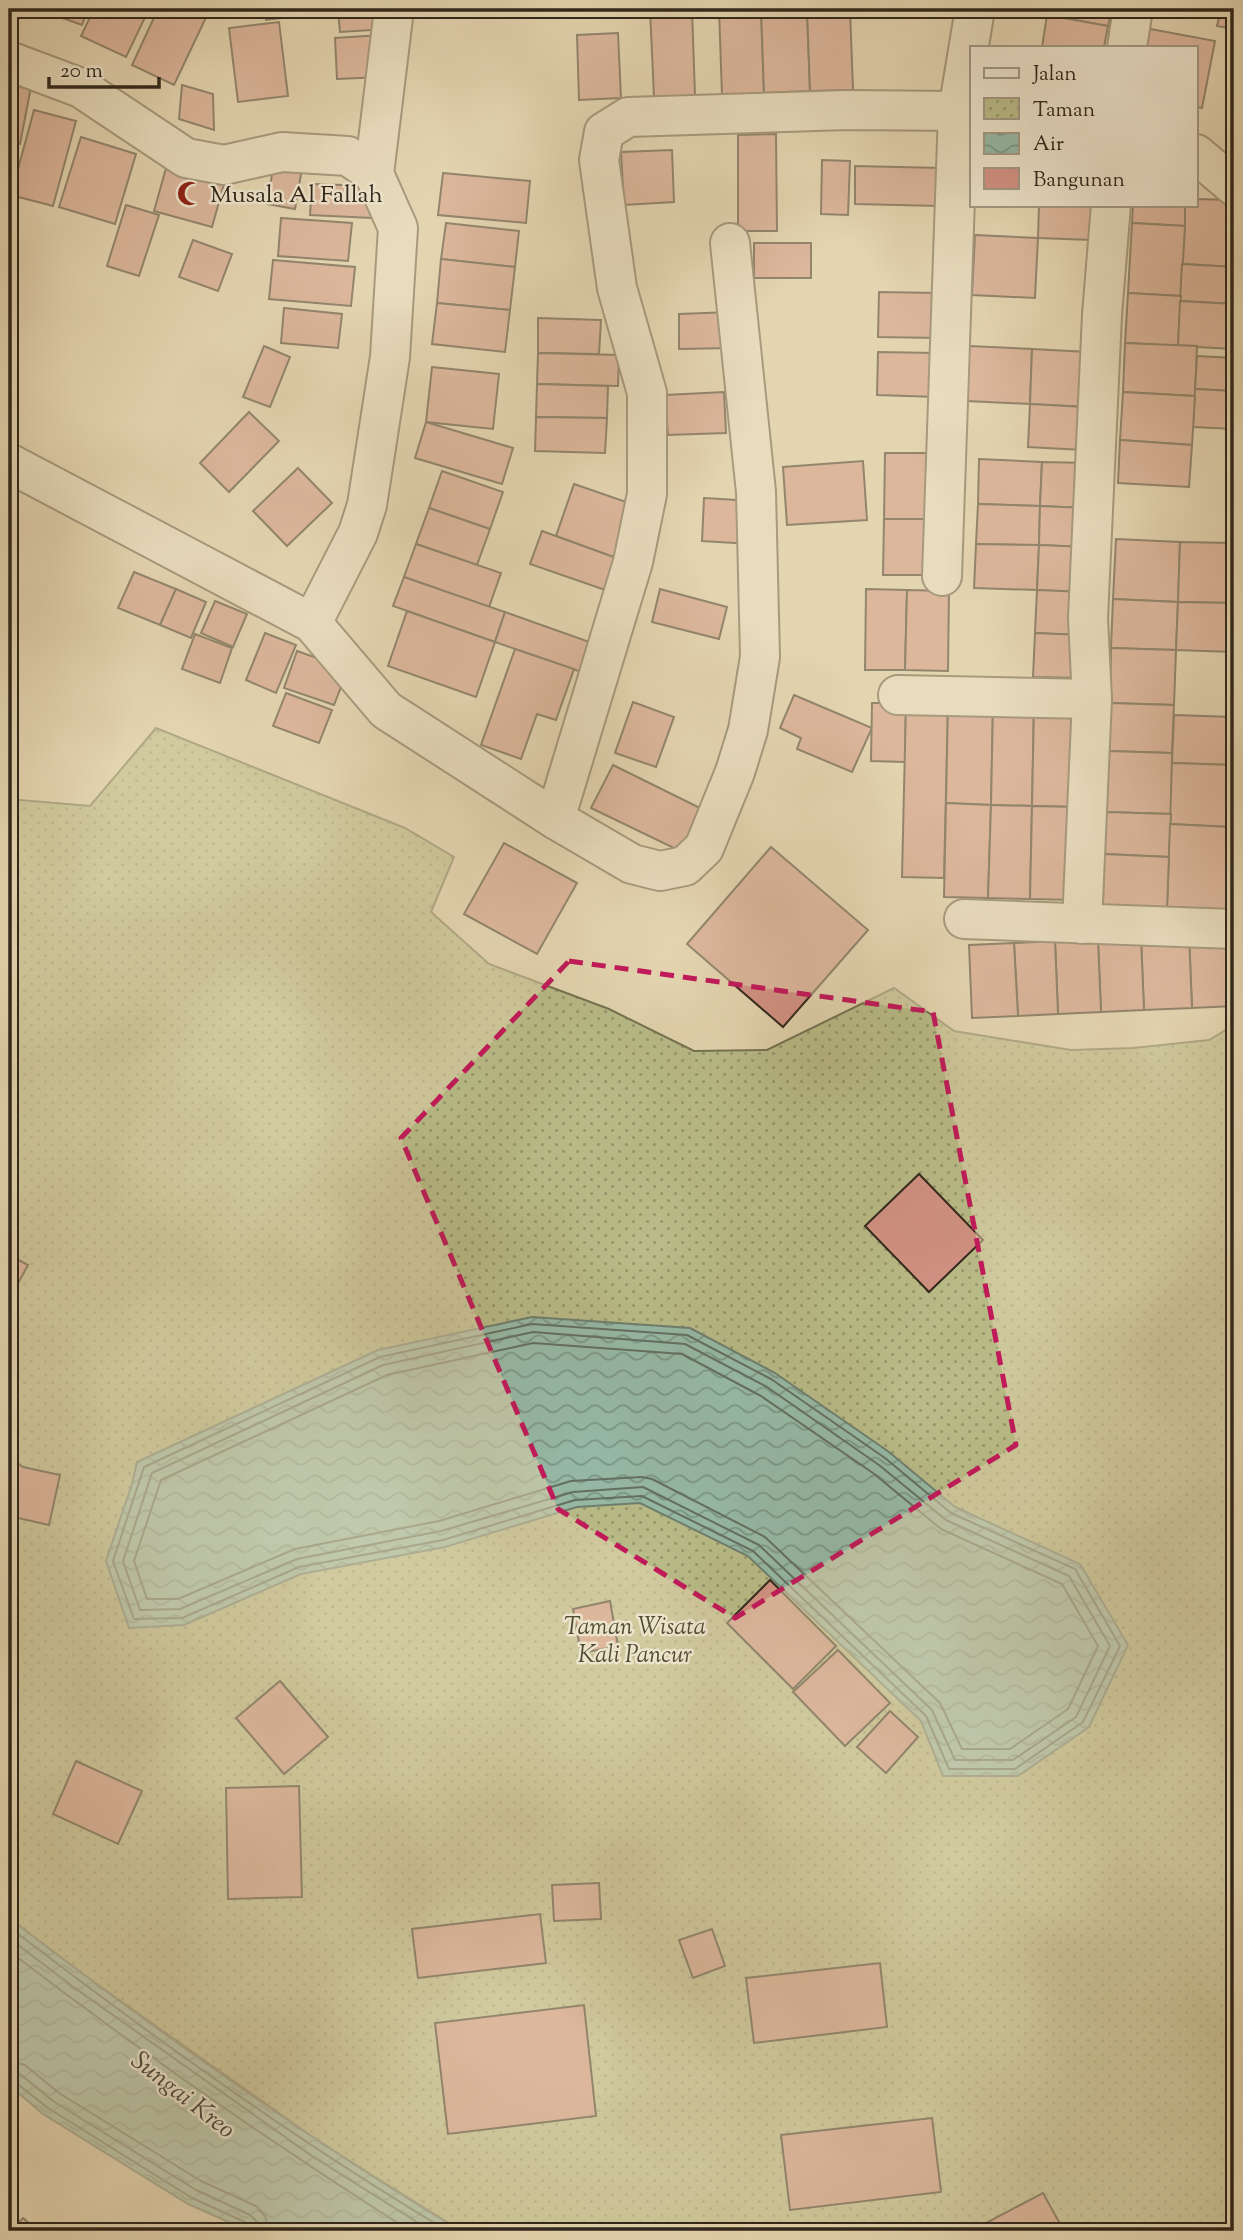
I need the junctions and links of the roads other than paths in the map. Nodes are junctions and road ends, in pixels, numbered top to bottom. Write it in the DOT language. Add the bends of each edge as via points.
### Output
graph roads {
  1 [pos="394,9"];
  2 [pos="975,9"];
  3 [pos="1133,9"];
  4 [pos="1127,46"];
  5 [pos="9,61"];
  6 [pos="958,111"];
  7 [pos="1198,156"];
  8 [pos="374,174"];
  9 [pos="1234,186"];
  10 [pos="1111,206"];
  11 [pos="730,243"];
  12 [pos="9,463"];
  13 [pos="942,576"];
  14 [pos="312,623"];
  15 [pos="898,695"];
  16 [pos="1092,699"];
  17 [pos="555,819"];
  18 [pos="964,919"];
  19 [pos="1082,924"];
  20 [pos="1234,929"];
  1 -- 8 [label="street"];
  2 -- 6 [label="street"];
  3 -- 4 [label="street"];
  5 -- 8 [label="street" via="81,88 186,158 224,165 282,152 348,156"];
  6 -- 13 [label="street"];
  6 -- 17 [label="street" via="628,117 604,132 599,160 617,288 647,393 647,494 634,562"];
  7 -- 9 [label="street"];
  8 -- 14 [label="street" via="398,228 390,358 358,533"];
  10 -- 16 [label="street" via="1088,618"];
  11 -- 17 [label="street" via="756,492 760,657 748,730 704,848 685,866 660,871 632,864"];
  12 -- 14 [label="street"];
  14 -- 17 [label="street" via="386,710"];
  15 -- 16 [label="street"];
  16 -- 19 [label="street"];
  18 -- 19 [label="street"];
  19 -- 20 [label="street"];
}
